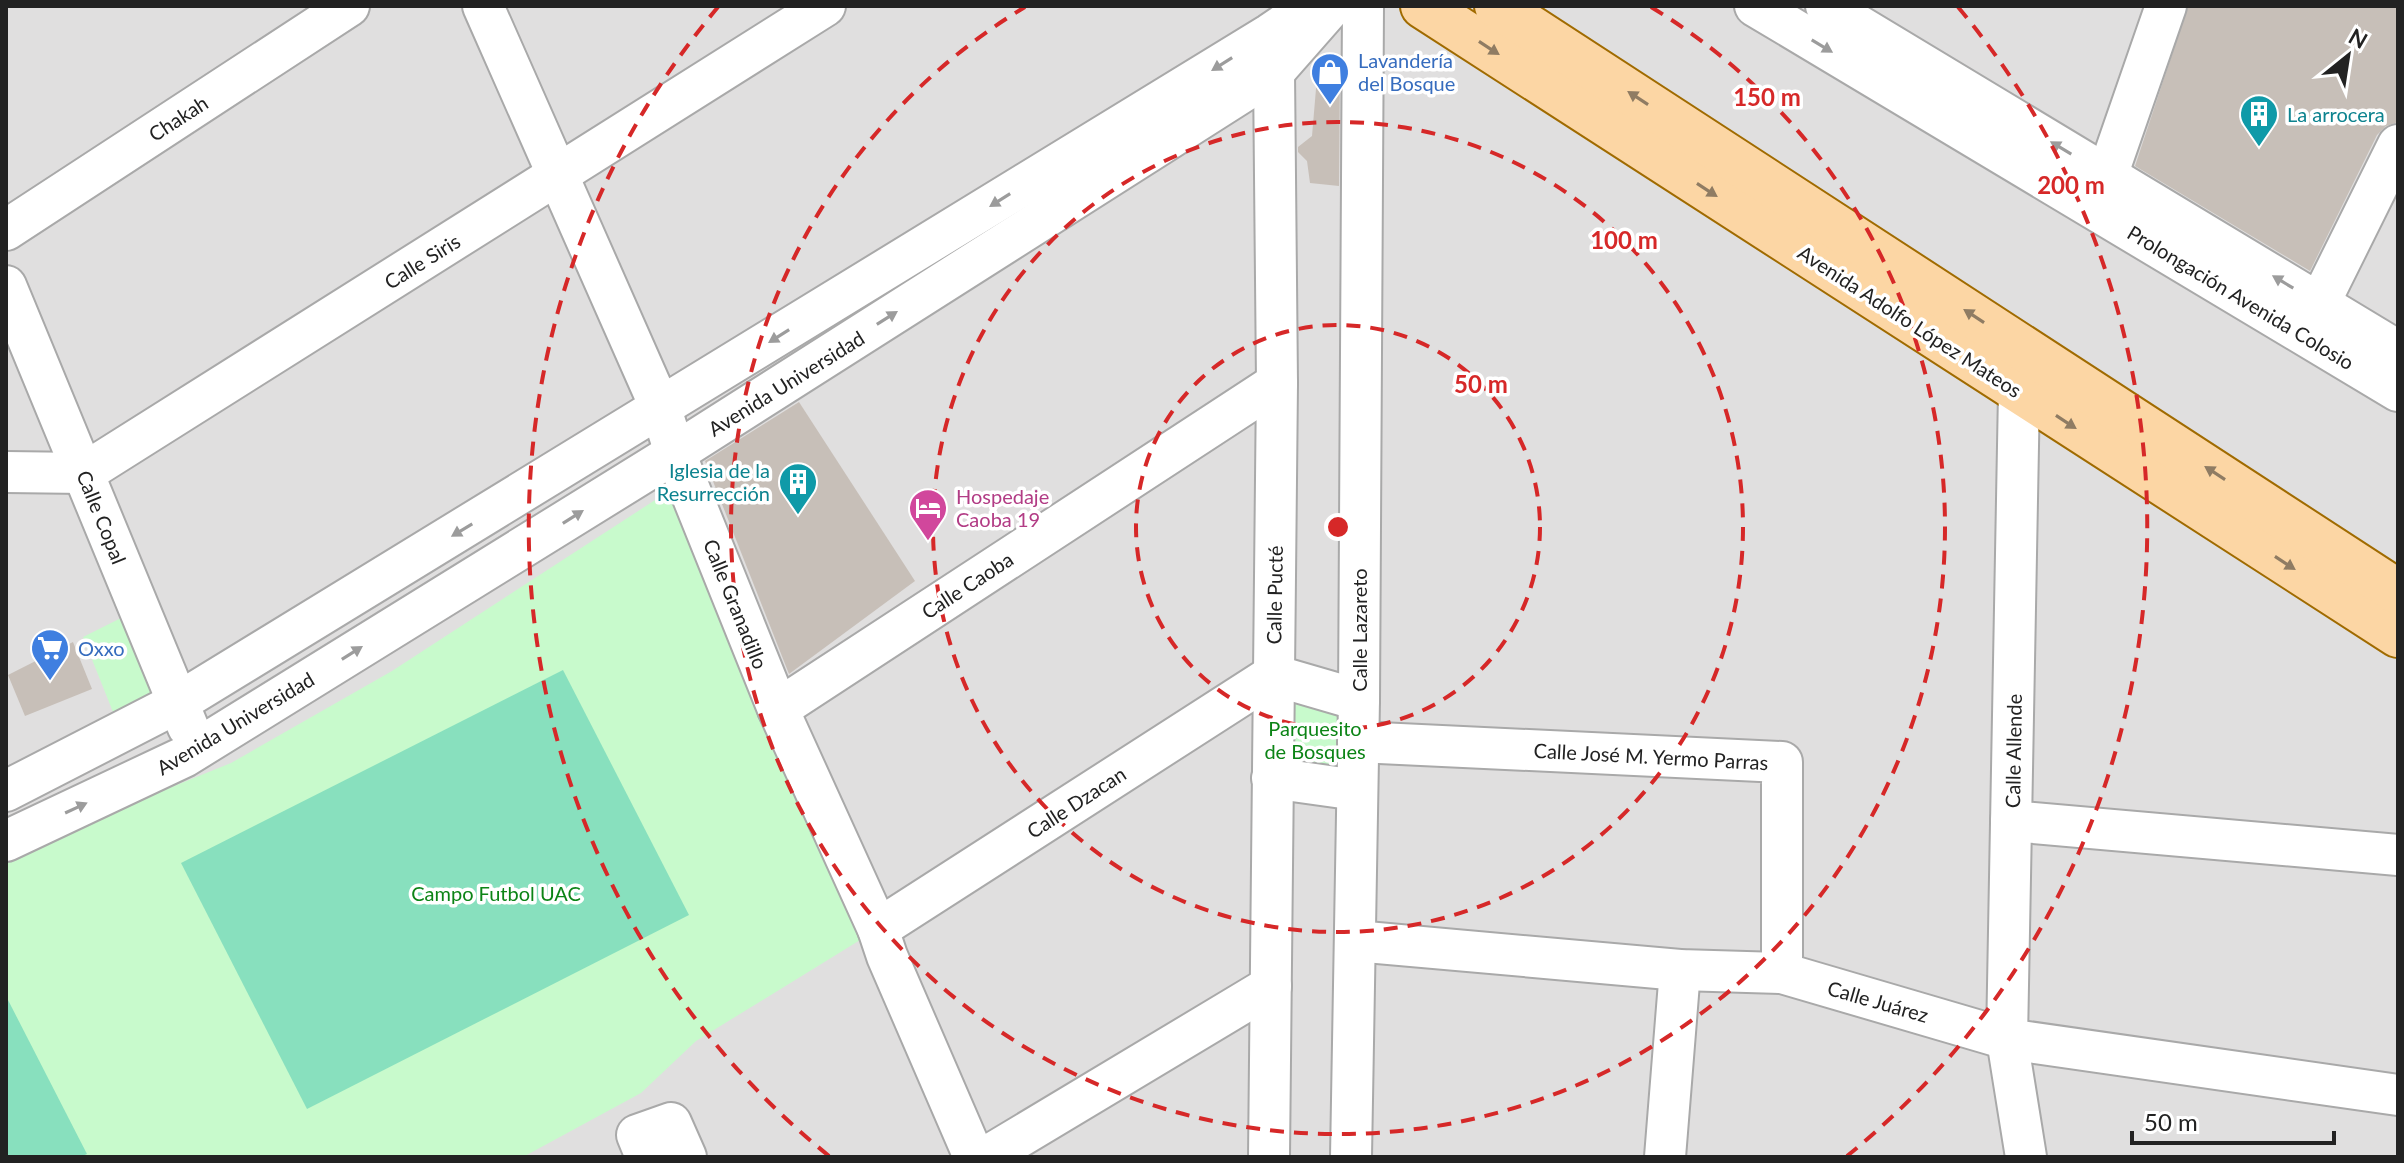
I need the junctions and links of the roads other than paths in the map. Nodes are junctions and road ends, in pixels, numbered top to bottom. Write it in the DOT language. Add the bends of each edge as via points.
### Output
graph roads {
  1 [pos="349,6"];
  2 [pos="483,6"];
  3 [pos="825,6"];
  4 [pos="1311,6"];
  5 [pos="1332,6"];
  6 [pos="1363,6"];
  7 [pos="1423,6"];
  8 [pos="1497,6"];
  9 [pos="1755,6"];
  10 [pos="1826,6"];
  11 [pos="2153,11"];
  12 [pos="1270,38"];
  13 [pos="2398,145"];
  14 [pos="558,175"];
  15 [pos="2107,176"];
  16 [pos="6,230"];
  17 [pos="6,286"];
  18 [pos="2319,304"];
  19 [pos="2015,343"];
  20 [pos="2398,351"];
  21 [pos="1277,383"];
  22 [pos="2398,391"];
  23 [pos="2019,392"];
  24 [pos="661,409"];
  25 [pos="675,453"];
  26 [pos="6,472"];
  27 [pos="84,473"];
  28 [pos="2398,592"];
  29 [pos="2398,635"];
  30 [pos="1273,675"];
  31 [pos="1359,700"];
  32 [pos="179,702"];
  33 [pos="778,709"];
  34 [pos="1358,742"];
  35 [pos="197,749"];
  36 [pos="1272,778"];
  37 [pos="1357,790"];
  38 [pos="6,791"];
  39 [pos="2011,821"];
  40 [pos="6,841"];
  41 [pos="2398,855"];
  42 [pos="878,929"];
  43 [pos="1355,941"];
  44 [pos="1680,970"];
  45 [pos="1782,973"];
  46 [pos="1271,986"];
  47 [pos="2007,1039"];
  48 [pos="2398,1095"];
  49 [pos="646,1157"];
  50 [pos="686,1157"];
  51 [pos="974,1157"];
  52 [pos="986,1157"];
  53 [pos="1269,1157"];
  54 [pos="1351,1157"];
  55 [pos="1665,1157"];
  56 [pos="2026,1157"];
  1 -- 16 [label="street, Chakah"];
  2 -- 14 [label="street, Calle Granadillo"];
  3 -- 14 [label="street, Calle Siris"];
  4 -- 12 [label="street, Avenida Universidad"];
  5 -- 12 [label="street, Avenida Universidad"];
  6 -- 31 [label="street, Calle Lazareto"];
  7 -- 23 [label="main road, Avenida Adolfo López Mateos, one-way"];
  19 -- 8 [label="main road, Avenida Adolfo López Mateos, one-way"];
  9 -- 22 [label="street, Prolongación Avenida Colosio, one-way"];
  15 -- 10 [label="street, one-way"];
  11 -- 15 [label="street"];
  12 -- 21 [label="street, Calle Pucté"];
  12 -- 24 [label="street, Avenida Universidad, one-way"];
  25 -- 12 [label="street, Avenida Universidad, one-way"];
  13 -- 18 [label="street"];
  14 -- 24 [label="street, Calle Granadillo"];
  14 -- 27 [label="street, Calle Siris"];
  18 -- 15 [label="street, one-way"];
  17 -- 27 [label="street, Calle Copal"];
  18 -- 20 [label="street"];
  19 -- 23 [label="street, Calle Allende"];
  28 -- 19 [label="main road, Avenida Adolfo López Mateos, one-way"];
  21 -- 30 [label="street, Calle Pucté"];
  21 -- 33 [label="street, Calle Caoba"];
  23 -- 29 [label="main road, Avenida Adolfo López Mateos, one-way"];
  23 -- 39 [label="street, Calle Allende"];
  24 -- 25 [label="street, Calle Granadillo"];
  24 -- 32 [label="street, Avenida Universidad, one-way"];
  25 -- 33 [label="street, Calle Granadillo"];
  35 -- 25 [label="street, Avenida Universidad, one-way"];
  26 -- 27 [label="street"];
  27 -- 32 [label="street, Calle Copal"];
  30 -- 31 [label="street"];
  30 -- 36 [label="street, Calle Pucté"];
  30 -- 42 [label="street, Calle Dzacan"];
  31 -- 34 [label="street, Calle Lazareto"];
  32 -- 35 [label="street, Calle Copal"];
  32 -- 38 [label="street, Avenida Universidad"];
  33 -- 42 [label="street, Calle Granadillo"];
  34 -- 37 [label="street, Calle Lazareto"];
  34 -- 45 [label="street, Calle José M. Yermo Parras" via="1782,762"];
  40 -- 35 [label="street, Avenida Universidad, one-way"];
  36 -- 37 [label="street"];
  36 -- 46 [label="street, Calle Pucté"];
  37 -- 43 [label="street, Calle Lazareto"];
  39 -- 41 [label="street"];
  39 -- 47 [label="street, Calle Allende"];
  42 -- 51 [label="street, Calle Granadillo"];
  43 -- 44 [label="street, Calle Juárez"];
  43 -- 54 [label="street, Calle Lazareto"];
  44 -- 45 [label="street, Calle Juárez"];
  44 -- 55 [label="street"];
  45 -- 47 [label="street, Calle Juárez"];
  46 -- 52 [label="street"];
  46 -- 53 [label="street, Calle Pucté"];
  47 -- 48 [label="street, Calle Juárez"];
  47 -- 56 [label="street, Calle Allende"];
  49 -- 50 [label="street" via="637,1135 671,1123"];
}
